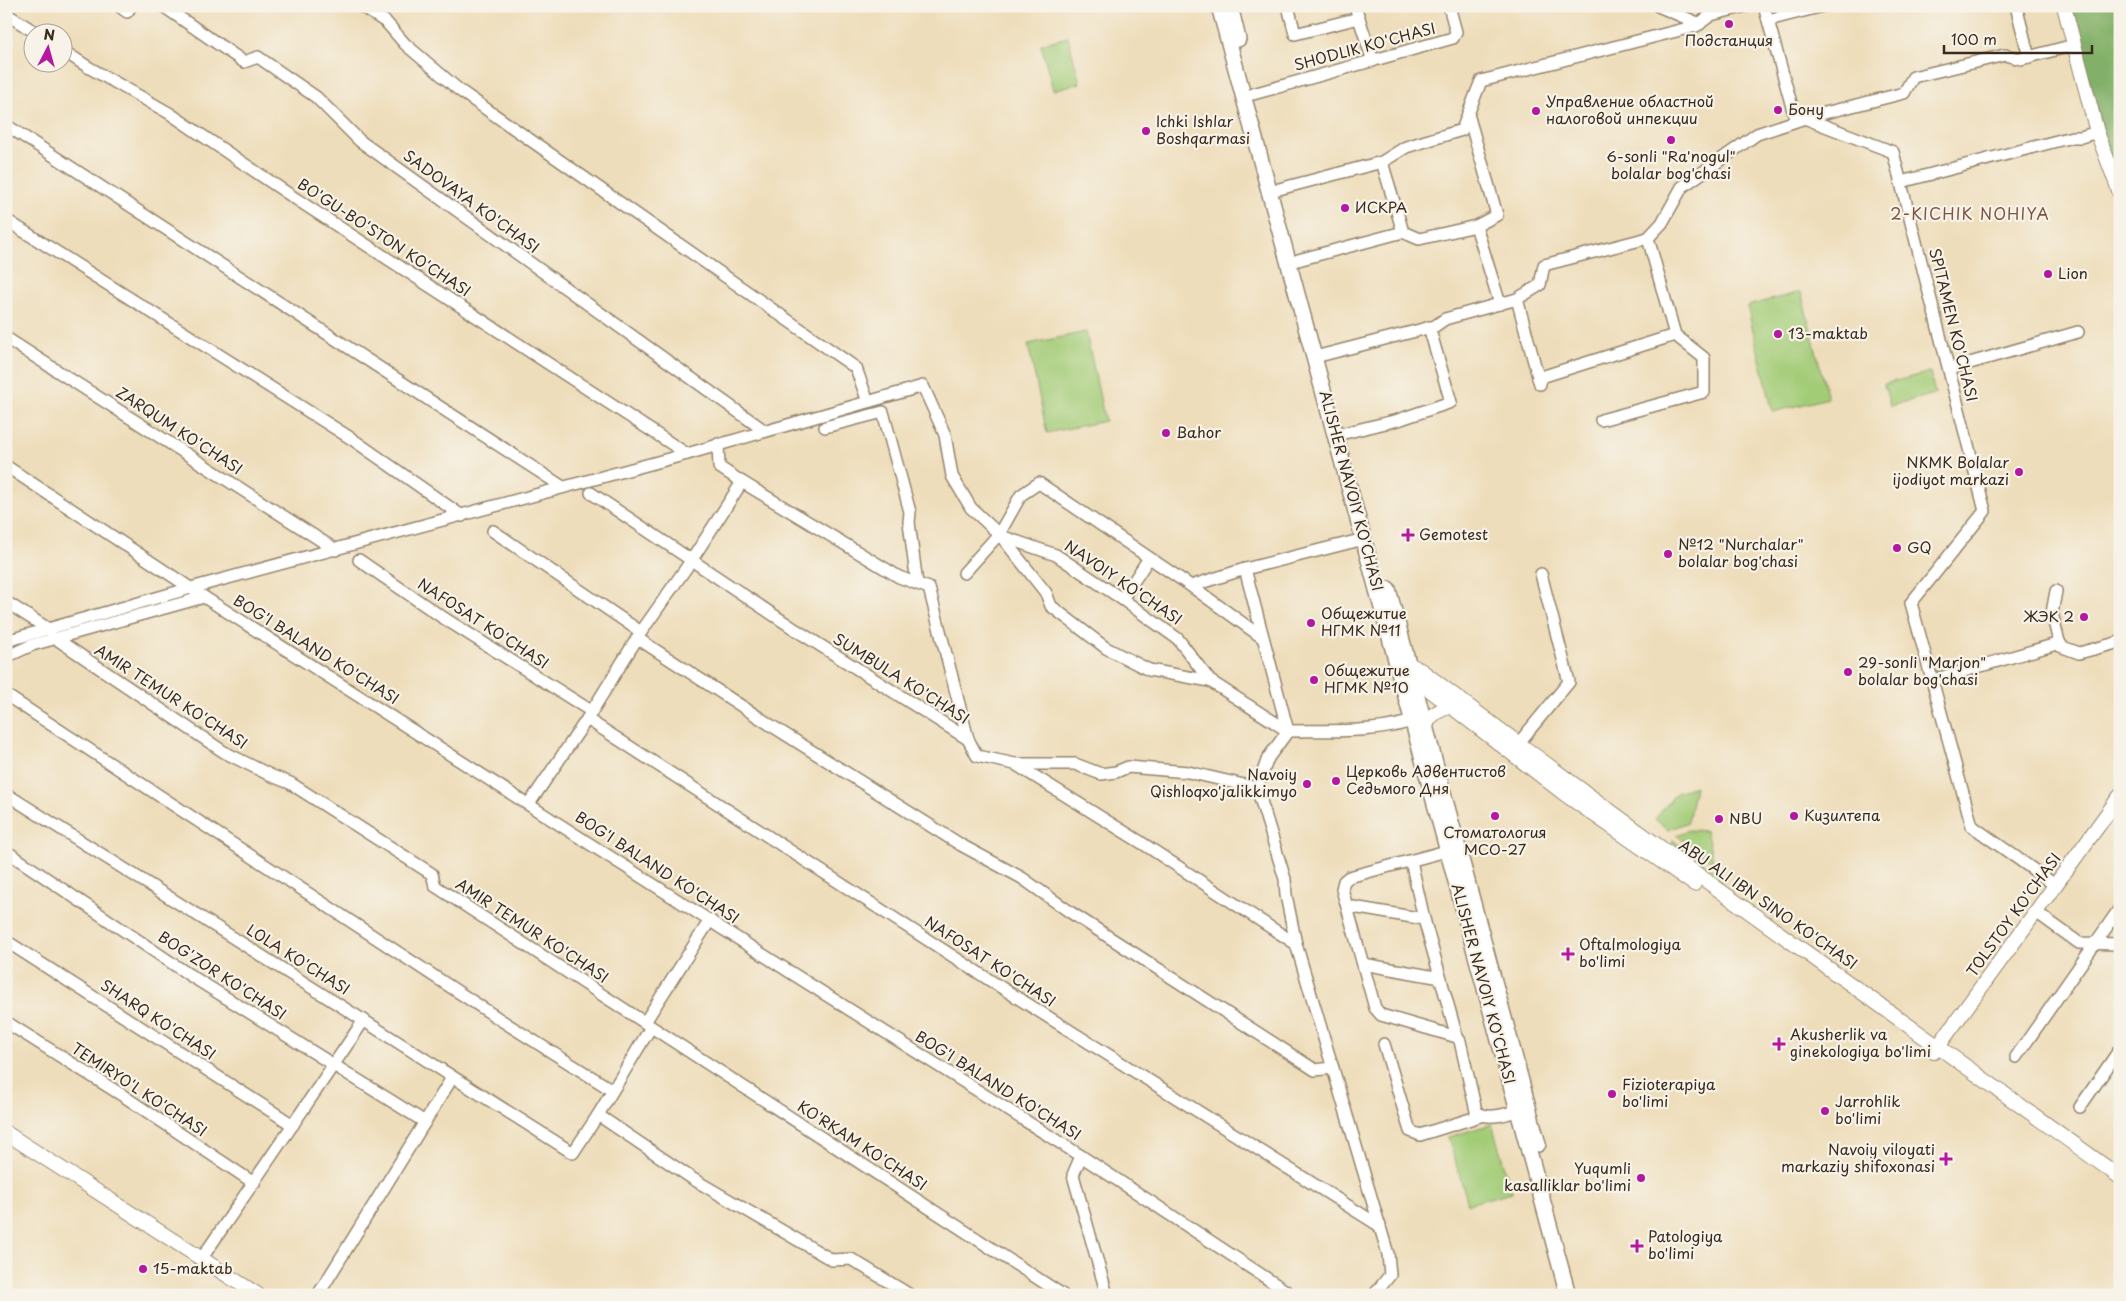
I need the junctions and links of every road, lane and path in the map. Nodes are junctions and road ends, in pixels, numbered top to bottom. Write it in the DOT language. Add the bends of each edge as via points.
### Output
graph roads {
  1 [pos="119,6"];
  2 [pos="131,6"];
  3 [pos="163,6"];
  4 [pos="362,6"];
  5 [pos="1219,6"];
  6 [pos="1230,6"];
  7 [pos="1288,6"];
  8 [pos="1355,6"];
  9 [pos="1448,6"];
  10 [pos="1658,6"];
  11 [pos="1746,6"];
  12 [pos="1764,6"];
  13 [pos="1822,6"];
  14 [pos="2016,6"];
  15 [pos="2064,6"];
  16 [pos="6,14"];
  17 [pos="1359,18"];
  18 [pos="1768,20"];
  19 [pos="22,24"];
  20 [pos="1700,24"];
  21 [pos="2074,45"];
  22 [pos="72,57"];
  23 [pos="2029,57"];
  24 [pos="1374,61"];
  25 [pos="1253,94"];
  26 [pos="1468,114"];
  27 [pos="1805,118"];
  28 [pos="6,125"];
  29 [pos="2097,132"];
  30 [pos="1382,162"];
  31 [pos="1901,182"];
  32 [pos="1279,189"];
  33 [pos="2120,193"];
  34 [pos="6,220"];
  35 [pos="1476,226"];
  36 [pos="1403,232"];
  37 [pos="1648,238"];
  38 [pos="1298,260"];
  39 [pos="1517,299"];
  40 [pos="1500,304"];
  41 [pos="1429,327"];
  42 [pos="2078,332"];
  43 [pos="1675,334"];
  44 [pos="6,338"];
  45 [pos="1320,356"];
  46 [pos="1949,368"];
  47 [pos="868,402"];
  48 [pos="1601,420"];
  49 [pos="825,427"];
  50 [pos="765,431"];
  51 [pos="1341,434"];
  52 [pos="718,444"];
  53 [pos="687,454"];
  54 [pos="6,466"];
  55 [pos="742,482"];
  56 [pos="563,487"];
  57 [pos="590,493"];
  58 [pos="462,516"];
  59 [pos="493,531"];
  60 [pos="1000,535"];
  61 [pos="1364,539"];
  62 [pos="336,550"];
  63 [pos="1149,558"];
  64 [pos="359,560"];
  65 [pos="691,561"];
  66 [pos="1244,569"];
  67 [pos="964,573"];
  68 [pos="1541,574"];
  69 [pos="917,584"];
  70 [pos="1191,586"];
  71 [pos="191,588"];
  72 [pos="2056,591"];
  73 [pos="204,597"];
  74 [pos="1122,599"];
  75 [pos="6,602"];
  76 [pos="52,634"];
  77 [pos="639,635"];
  78 [pos="1263,638"];
  79 [pos="6,641"];
  80 [pos="2120,642"];
  81 [pos="2060,644"];
  82 [pos="6,657"];
  83 [pos="1405,670"];
  84 [pos="1932,680"];
  85 [pos="1210,681"];
  86 [pos="6,695"];
  87 [pos="1450,706"];
  88 [pos="589,715"];
  89 [pos="1421,721"];
  90 [pos="1288,731"];
  91 [pos="968,739"];
  92 [pos="1514,748"];
  93 [pos="1015,764"];
  94 [pos="1257,788"];
  95 [pos="6,794"];
  96 [pos="2120,796"];
  97 [pos="529,804"];
  98 [pos="1453,850"];
  99 [pos="6,851"];
  100 [pos="1411,861"];
  101 [pos="2055,885"];
  102 [pos="1347,906"];
  103 [pos="2120,908"];
  104 [pos="2036,912"];
  105 [pos="1424,919"];
  106 [pos="710,920"];
  107 [pos="6,941"];
  108 [pos="1296,944"];
  109 [pos="2093,944"];
  110 [pos="2120,944"];
  111 [pos="1362,964"];
  112 [pos="1441,978"];
  113 [pos="364,1020"];
  114 [pos="6,1022"];
  115 [pos="648,1025"];
  116 [pos="1457,1037"];
  117 [pos="1384,1044"];
  118 [pos="2120,1048"];
  119 [pos="1936,1049"];
  120 [pos="2016,1057"];
  121 [pos="334,1066"];
  122 [pos="1333,1068"];
  123 [pos="452,1078"];
  124 [pos="612,1090"];
  125 [pos="2080,1107"];
  126 [pos="1523,1108"];
  127 [pos="598,1115"];
  128 [pos="1480,1116"];
  129 [pos="425,1122"];
  130 [pos="293,1125"];
  131 [pos="6,1133"];
  132 [pos="1081,1156"];
  133 [pos="2120,1177"];
  134 [pos="254,1183"];
  135 [pos="2120,1187"];
  136 [pos="1380,1226"];
  137 [pos="202,1258"];
  138 [pos="258,1295"];
  139 [pos="318,1295"];
  140 [pos="910,1295"];
  141 [pos="1063,1295"];
  142 [pos="1107,1295"];
  143 [pos="1292,1295"];
  144 [pos="1374,1295"];
  145 [pos="1568,1295"];
  146 [pos="1578,1295"];
  1 -- 2 [label="street" via="127,12"];
  3 -- 50 [label="street, SADOVAYA KO'CHASI" via="244,62 258,57 316,97 360,141"];
  4 -- 47 [label="street" via="386,22 405,44 458,90 856,368"];
  5 -- 45 [label="main road, ALISHER NAVOIY KO'CHASI"];
  6 -- 25 [label="main road, ALISHER NAVOIY KO'CHASI"];
  7 -- 17 [label="street, SHODLIK KO'CHASI" via="1295,34"];
  8 -- 17 [label="street"];
  9 -- 24 [label="street, SHODLIK KO'CHASI" via="1456,32 1453,38"];
  10 -- 20 [label="street"];
  11 -- 20 [label="street" via="1711,16"];
  12 -- 18 [label="street, SPITAMEN KO'CHASI"];
  13 -- 18 [label="street"];
  14 -- 23 [label="street"];
  15 -- 21 [label="street"];
  16 -- 19 [label="street"];
  17 -- 24 [label="street"];
  18 -- 27 [label="street, SPITAMEN KO'CHASI" via="1794,114"];
  20 -- 26 [label="street" via="1481,81"];
  21 -- 23 [label="street"];
  21 -- 29 [label="street"];
  22 -- 53 [label="street, BO'GU-BO'STON KO'CHASI" via="169,113"];
  23 -- 27 [label="street" via="2021,59 2005,55 1913,77 1904,93"];
  24 -- 25 [label="street, SHODLIK KO'CHASI"];
  25 -- 32 [label="main road, ALISHER NAVOIY KO'CHASI"];
  26 -- 30 [label="street" via="1462,130 1406,147"];
  26 -- 35 [label="street" via="1497,215"];
  27 -- 31 [label="street, SPITAMEN KO'CHASI" via="1893,152"];
  27 -- 37 [label="street" via="1758,134 1682,187 1662,223"];
  28 -- 56 [label="street"];
  29 -- 31 [label="street"];
  29 -- 33 [label="street"];
  30 -- 32 [label="street"];
  30 -- 36 [label="street"];
  31 -- 46 [label="street, SPITAMEN KO'CHASI"];
  32 -- 38 [label="main road, ALISHER NAVOIY KO'CHASI"];
  34 -- 58 [label="street" via="352,439"];
  35 -- 36 [label="street" via="1419,239"];
  35 -- 40 [label="street"];
  36 -- 38 [label="street"];
  37 -- 39 [label="street" via="1544,265 1540,286"];
  37 -- 43 [label="street"];
  38 -- 45 [label="main road, ALISHER NAVOIY KO'CHASI"];
  39 -- 40 [label="street"];
  39 -- 43 [label="street" via="1539,381"];
  40 -- 41 [label="street" via="1445,319"];
  41 -- 45 [label="street"];
  41 -- 51 [label="street" via="1451,402"];
  42 -- 46 [label="street"];
  43 -- 48 [label="street" via="1704,358 1704,392"];
  44 -- 62 [label="street, ZARQUM KO'CHASI"];
  45 -- 51 [label="main road, ALISHER NAVOIY KO'CHASI"];
  46 -- 84 [label="street, SPITAMEN KO'CHASI" via="1985,511 1911,602"];
  47 -- 50 [label="street"];
  47 -- 60 [label="street" via="923,386 945,435 952,476 971,508"];
  49 -- 69 [label="street" via="883,412 910,512"];
  50 -- 52 [label="street"];
  51 -- 61 [label="main road, ALISHER NAVOIY KO'CHASI"];
  51 -- 83 [label="main road, ALISHER NAVOIY KO'CHASI"];
  52 -- 53 [label="street"];
  52 -- 55 [label="street" via="719,467"];
  53 -- 56 [label="street"];
  54 -- 71 [label="street, BOG'I BALAND KO'CHASI"];
  55 -- 65 [label="street"];
  55 -- 69 [label="street" via="899,577"];
  56 -- 58 [label="street"];
  57 -- 65 [label="street, SUMBULA KO'CHASI"];
  58 -- 62 [label="street"];
  59 -- 77 [label="street"];
  60 -- 63 [label="street" via="1021,495 1039,483"];
  60 -- 67 [label="street"];
  60 -- 74 [label="street, NAVOIY KO'CHASI" via="1056,554"];
  60 -- 85 [label="street" via="1046,593 1051,606 1106,648 1149,670"];
  61 -- 66 [label="street"];
  61 -- 83 [label="main road, ALISHER NAVOIY KO'CHASI"];
  62 -- 71 [label="street"];
  63 -- 70 [label="street"];
  63 -- 74 [label="street"];
  64 -- 88 [label="street, NAFOSAT KO'CHASI"];
  65 -- 77 [label="street"];
  65 -- 91 [label="street, SUMBULA KO'CHASI"];
  66 -- 70 [label="street"];
  66 -- 78 [label="street"];
  68 -- 92 [label="street" via="1568,682"];
  69 -- 91 [label="street" via="929,588"];
  70 -- 78 [label="street"];
  71 -- 73 [label="street, BOG'I BALAND KO'CHASI"];
  71 -- 76 [label="street"];
  72 -- 81 [label="street" via="2052,613"];
  73 -- 76 [label="street"];
  73 -- 97 [label="street, BOG'I BALAND KO'CHASI"];
  74 -- 85 [label="street, NAVOIY KO'CHASI" via="1178,639"];
  75 -- 76 [label="street, AMIR TEMUR KO'CHASI"];
  76 -- 79 [label="street"];
  76 -- 82 [label="street"];
  76 -- 115 [label="street, AMIR TEMUR KO'CHASI" via="224,752 290,783 432,874 435,886"];
  77 -- 88 [label="street"];
  77 -- 122 [label="street" via="772,726 961,845 1022,878 1315,1070"];
  78 -- 90 [label="street"];
  80 -- 81 [label="street" via="2078,653"];
  81 -- 84 [label="street"];
  83 -- 87 [label="street, ABU ALI IBN SINO KO'CHASI"];
  83 -- 89 [label="main road, ALISHER NAVOIY KO'CHASI"];
  83 -- 92 [label="street, ABU ALI IBN SINO KO'CHASI" via="1422,671"];
  84 -- 101 [label="street, SPITAMEN KO'CHASI" via="1972,826"];
  85 -- 90 [label="street"];
  86 -- 124 [label="street"];
  87 -- 89 [label="street" via="1433,714 1427,721"];
  87 -- 92 [label="street, ABU ALI IBN SINO KO'CHASI"];
  88 -- 97 [label="street"];
  88 -- 136 [label="street, NAFOSAT KO'CHASI" via="990,981"];
  89 -- 90 [label="street" via="1352,730"];
  89 -- 98 [label="main road, ALISHER NAVOIY KO'CHASI"];
  90 -- 94 [label="street" via="1268,758"];
  91 -- 93 [label="street, SUMBULA KO'CHASI" via="977,756"];
  92 -- 119 [label="street, ABU ALI IBN SINO KO'CHASI" via="1566,795"];
  93 -- 94 [label="street" via="1075,764 1101,774 1128,767 1188,772"];
  93 -- 108 [label="street, SUMBULA KO'CHASI"];
  94 -- 108 [label="street" via="1285,879"];
  95 -- 113 [label="street, LOLA KO'CHASI"];
  96 -- 101 [label="street, TOLSTOY KO'CHASI"];
  97 -- 106 [label="street, BOG'I BALAND KO'CHASI"];
  98 -- 100 [label="street"];
  98 -- 126 [label="main road, ALISHER NAVOIY KO'CHASI"];
  99 -- 121 [label="street, BOG'ZOR KO'CHASI" via="188,974"];
  100 -- 102 [label="street" via="1349,877 1342,889"];
  100 -- 105 [label="street"];
  101 -- 104 [label="street, TOLSTOY KO'CHASI"];
  102 -- 105 [label="street"];
  102 -- 111 [label="street"];
  103 -- 109 [label="street"];
  104 -- 109 [label="street" via="2079,943"];
  104 -- 119 [label="street, TOLSTOY KO'CHASI"];
  105 -- 112 [label="street"];
  106 -- 115 [label="street"];
  106 -- 132 [label="street, BOG'I BALAND KO'CHASI"];
  107 -- 130 [label="street, SHARQ KO'CHASI"];
  108 -- 122 [label="street"];
  109 -- 110 [label="street"];
  109 -- 120 [label="street"];
  111 -- 112 [label="street"];
  111 -- 116 [label="street" via="1374,1008 1381,1015"];
  112 -- 116 [label="street"];
  113 -- 121 [label="street"];
  113 -- 123 [label="street, LOLA KO'CHASI"];
  114 -- 134 [label="street, TEMIRYO'L KO'CHASI"];
  115 -- 124 [label="street"];
  115 -- 141 [label="street, KO'RKAM KO'CHASI"];
  116 -- 128 [label="street"];
  117 -- 128 [label="street" via="1410,1131 1420,1135"];
  118 -- 125 [label="street"];
  119 -- 133 [label="street, ABU ALI IBN SINO KO'CHASI"];
  119 -- 135 [label="street, ABU ALI IBN SINO KO'CHASI"];
  121 -- 129 [label="street, BOG'ZOR KO'CHASI"];
  121 -- 130 [label="street"];
  122 -- 136 [label="street"];
  123 -- 127 [label="street, LOLA KO'CHASI" via="573,1154"];
  123 -- 129 [label="street"];
  124 -- 127 [label="street"];
  126 -- 128 [label="street"];
  126 -- 145 [label="main road, ALISHER NAVOIY KO'CHASI"];
  126 -- 146 [label="main road, ALISHER NAVOIY KO'CHASI"];
  127 -- 140 [label="street" via="693,1179 832,1260 851,1259"];
  129 -- 139 [label="street"];
  130 -- 134 [label="street"];
  131 -- 137 [label="street"];
  132 -- 142 [label="street" via="1073,1174"];
  132 -- 143 [label="street, BOG'I BALAND KO'CHASI"];
  134 -- 137 [label="street"];
  136 -- 144 [label="street" via="1390,1275"];
  137 -- 138 [label="street"];
}
